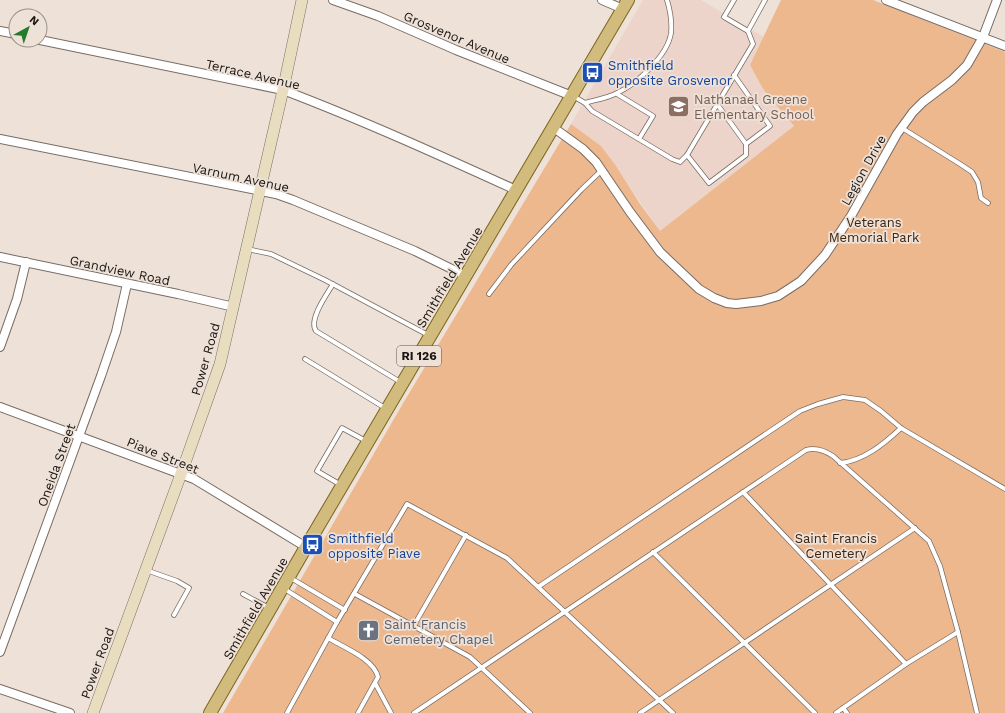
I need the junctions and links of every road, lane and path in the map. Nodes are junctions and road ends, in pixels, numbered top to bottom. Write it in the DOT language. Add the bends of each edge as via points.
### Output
graph roads {
  1 [pos="302,0"];
  2 [pos="333,0"];
  3 [pos="602,0"];
  4 [pos="667,0"];
  5 [pos="734,0"];
  6 [pos="765,0"];
  7 [pos="886,0"];
  8 [pos="997,0"];
  9 [pos="626,5"];
  10 [pos="748,31"];
  11 [pos="983,37"];
  12 [pos="48,42"];
  13 [pos="1005,46"];
  14 [pos="734,75"];
  15 [pos="283,90"];
  16 [pos="617,94"];
  17 [pos="572,96"];
  18 [pos="585,103"];
  19 [pos="718,104"];
  20 [pos="554,128"];
  21 [pos="902,128"];
  22 [pos="0,139"];
  23 [pos="639,139"];
  24 [pos="746,144"];
  25 [pos="687,155"];
  26 [pos="602,170"];
  27 [pos="516,190"];
  28 [pos="260,192"];
  29 [pos="988,203"];
  30 [pos="246,249"];
  31 [pos="0,257"];
  32 [pos="26,262"];
  33 [pos="466,276"];
  34 [pos="127,284"];
  35 [pos="333,284"];
  36 [pos="489,294"];
  37 [pos="234,307"];
  38 [pos="430,336"];
  39 [pos="0,347"];
  40 [pos="305,359"];
  41 [pos="403,384"];
  42 [pos="0,407"];
  43 [pos="388,409"];
  44 [pos="901,428"];
  45 [pos="79,436"];
  46 [pos="368,442"];
  47 [pos="840,463"];
  48 [pos="181,474"];
  49 [pos="342,486"];
  50 [pos="1005,489"];
  51 [pos="743,492"];
  52 [pos="915,528"];
  53 [pos="466,535"];
  54 [pos="306,547"];
  55 [pos="653,552"];
  56 [pos="146,570"];
  57 [pos="289,576"];
  58 [pos="832,584"];
  59 [pos="538,587"];
  60 [pos="283,588"];
  61 [pos="243,594"];
  62 [pos="355,594"];
  63 [pos="271,609"];
  64 [pos="345,610"];
  65 [pos="564,612"];
  66 [pos="174,615"];
  67 [pos="337,622"];
  68 [pos="413,626"];
  69 [pos="958,632"];
  70 [pos="328,638"];
  71 [pos="744,642"];
  72 [pos="0,652"];
  73 [pos="906,664"];
  74 [pos="482,668"];
  75 [pos="375,683"];
  76 [pos="0,689"];
  77 [pos="659,701"];
  78 [pos="843,708"];
  79 [pos="70,713"];
  80 [pos="93,713"];
  81 [pos="210,713"];
  82 [pos="287,713"];
  83 [pos="358,713"];
  84 [pos="391,713"];
  85 [pos="414,713"];
  86 [pos="530,713"];
  87 [pos="640,713"];
  88 [pos="673,713"];
  89 [pos="815,713"];
  90 [pos="836,713"];
  91 [pos="847,713"];
  92 [pos="977,713"];
  1 -- 15 [label="main road, Power Road"];
  2 -- 17 [label="street, Grosvenor Avenue"];
  3 -- 9 [label="street"];
  4 -- 16 [label="lane" via="671,34 662,54 639,80"];
  5 -- 10 [label="lane" via="724,17"];
  6 -- 10 [label="lane"];
  7 -- 11 [label="street"];
  8 -- 11 [label="street, Legion Drive"];
  9 -- 17 [label="main road, Smithfield Avenue / RI 126"];
  10 -- 14 [label="lane" via="753,44"];
  11 -- 13 [label="street"];
  11 -- 21 [label="street, Legion Drive" via="967,65 923,102"];
  12 -- 15 [label="street, Terrace Avenue"];
  14 -- 19 [label="lane"];
  14 -- 24 [label="lane" via="770,126"];
  15 -- 27 [label="street, Terrace Avenue" via="398,137"];
  15 -- 28 [label="main road, Power Road"];
  16 -- 18 [label="lane"];
  16 -- 23 [label="lane" via="653,116"];
  17 -- 18 [label="lane"];
  17 -- 20 [label="main road, Smithfield Avenue / RI 126"];
  18 -- 23 [label="lane" via="592,111"];
  19 -- 24 [label="lane"];
  19 -- 25 [label="lane"];
  20 -- 26 [label="street, Legion Drive" via="583,149"];
  20 -- 27 [label="main road, Smithfield Avenue / RI 126"];
  21 -- 26 [label="street, Legion Drive" via="851,216 814,269 794,287 778,296 744,303 727,303 714,298 683,275 644,232"];
  21 -- 29 [label="lane" via="972,172 978,182 981,198"];
  22 -- 28 [label="street, Varnum Avenue"];
  23 -- 25 [label="lane" via="680,162"];
  24 -- 25 [label="lane" via="746,155 709,183"];
  26 -- 36 [label="lane" via="511,265"];
  27 -- 33 [label="main road, Smithfield Avenue / RI 126"];
  28 -- 30 [label="main road, Power Road"];
  28 -- 33 [label="street, Varnum Avenue" via="293,200"];
  30 -- 35 [label="lane" via="271,254"];
  30 -- 37 [label="main road, Power Road"];
  31 -- 32 [label="street, Grandview Road"];
  32 -- 34 [label="street, Grandview Road"];
  32 -- 39 [label="street" via="17,299"];
  33 -- 38 [label="main road, Smithfield Avenue / RI 126"];
  34 -- 37 [label="street, Grandview Road"];
  34 -- 45 [label="street, Oneida Street" via="116,332"];
  35 -- 38 [label="lane"];
  35 -- 41 [label="lane" via="314,318 316,331"];
  37 -- 48 [label="main road, Power Road" via="219,369"];
  38 -- 41 [label="main road, Smithfield Avenue / RI 126"];
  40 -- 43 [label="lane"];
  41 -- 43 [label="main road, Smithfield Avenue / RI 126"];
  42 -- 45 [label="street, Piave Street"];
  43 -- 46 [label="main road, Smithfield Avenue / RI 126"];
  44 -- 47 [label="lane" via="867,454 852,462"];
  44 -- 50 [label="lane"];
  44 -- 59 [label="lane" via="865,400 843,397 800,411"];
  45 -- 48 [label="street, Piave Street"];
  45 -- 72 [label="street, Oneida Street"];
  46 -- 49 [label="main road, Smithfield Avenue / RI 126"];
  46 -- 49 [label="lane" via="342,428 317,472"];
  47 -- 51 [label="lane" via="826,452 812,448"];
  47 -- 52 [label="lane"];
  48 -- 54 [label="street, Piave Street" via="194,479"];
  48 -- 56 [label="main road, Power Road"];
  49 -- 54 [label="main road, Smithfield Avenue / RI 126"];
  51 -- 55 [label="lane"];
  51 -- 58 [label="lane"];
  52 -- 58 [label="lane"];
  52 -- 69 [label="lane" via="929,541 938,562"];
  53 -- 59 [label="lane" via="507,558"];
  53 -- 62 [label="lane" via="406,504"];
  53 -- 68 [label="lane"];
  54 -- 57 [label="main road, Smithfield Avenue / RI 126"];
  55 -- 65 [label="lane"];
  55 -- 71 [label="lane"];
  56 -- 66 [label="lane" via="190,588"];
  56 -- 80 [label="main road, Power Road"];
  57 -- 60 [label="main road, Smithfield Avenue / RI 126"];
  57 -- 64 [label="lane"];
  58 -- 71 [label="lane"];
  58 -- 73 [label="lane"];
  59 -- 65 [label="lane"];
  60 -- 63 [label="main road, Smithfield Avenue / RI 126"];
  60 -- 67 [label="lane"];
  61 -- 63 [label="lane"];
  62 -- 64 [label="lane"];
  62 -- 68 [label="lane"];
  63 -- 81 [label="main road, Smithfield Avenue / RI 126"];
  64 -- 67 [label="lane"];
  65 -- 74 [label="lane"];
  65 -- 77 [label="lane"];
  67 -- 70 [label="lane"];
  68 -- 74 [label="lane" via="464,653"];
  69 -- 73 [label="lane"];
  69 -- 92 [label="lane"];
  70 -- 75 [label="lane" via="371,664 378,677"];
  70 -- 82 [label="lane"];
  71 -- 77 [label="lane"];
  71 -- 89 [label="lane"];
  73 -- 78 [label="lane"];
  74 -- 85 [label="lane"];
  74 -- 86 [label="lane"];
  75 -- 83 [label="lane"];
  75 -- 84 [label="lane"];
  76 -- 79 [label="street"];
  77 -- 87 [label="lane"];
  77 -- 88 [label="lane"];
  78 -- 90 [label="lane"];
  78 -- 91 [label="lane"];
}
